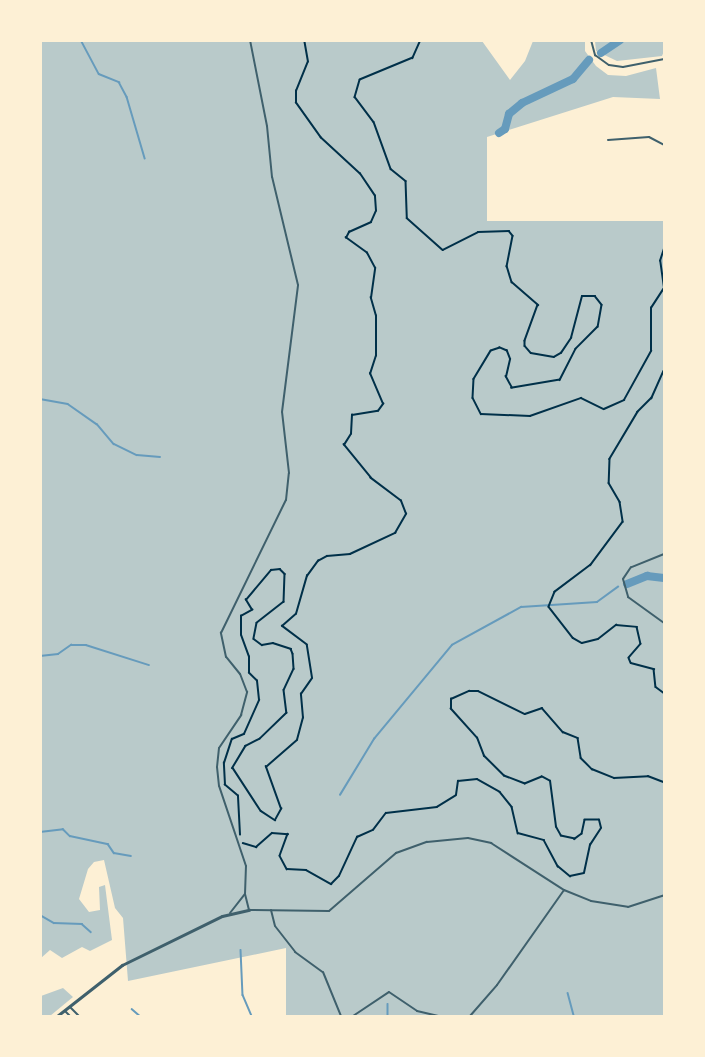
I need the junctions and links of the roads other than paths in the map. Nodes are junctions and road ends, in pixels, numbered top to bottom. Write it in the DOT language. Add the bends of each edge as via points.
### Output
graph roads {
  1 [pos="250,40"];
  2 [pos="591,40"];
  3 [pos="664,59"];
  4 [pos="608,140"];
  5 [pos="664,145"];
  6 [pos="664,554"];
  7 [pos="664,623"];
  8 [pos="564,890"];
  9 [pos="245,894"];
  10 [pos="664,895"];
  11 [pos="249,910"];
  12 [pos="271,910"];
  13 [pos="230,913"];
  14 [pos="70,1006"];
  15 [pos="64,1011"];
  16 [pos="57,1017"];
  17 [pos="70,1017"];
  18 [pos="79,1017"];
  19 [pos="341,1017"];
  20 [pos="353,1017"];
  21 [pos="439,1017"];
  22 [pos="470,1017"];
  1 -- 9 [label="street" via="267,126 272,177 298,285 282,412 289,473 285,500 221,633 226,657 240,674 247,692 241,715 219,748 216,767 246,866"];
  2 -- 3 [label="street" via="595,55 609,65 623,67"];
  4 -- 5 [label="street" via="649,137"];
  6 -- 7 [label="street" via="631,567 623,579 628,597"];
  8 -- 10 [label="street" via="591,901 621,906 647,903"];
  8 -- 12 [label="street" via="491,843 458,838 414,845 396,853 329,911"];
  8 -- 22 [label="street"];
  9 -- 11 [label="street"];
  9 -- 13 [label="street"];
  11 -- 12 [label="street"];
  11 -- 13 [label="street"];
  12 -- 19 [label="street" via="275,926 295,952 323,972"];
  13 -- 14 [label="street" via="122,965"];
  14 -- 15 [label="street"];
  14 -- 18 [label="street"];
  15 -- 16 [label="street"];
  15 -- 17 [label="street"];
  20 -- 21 [label="street" via="389,992 417,1011"];
}
